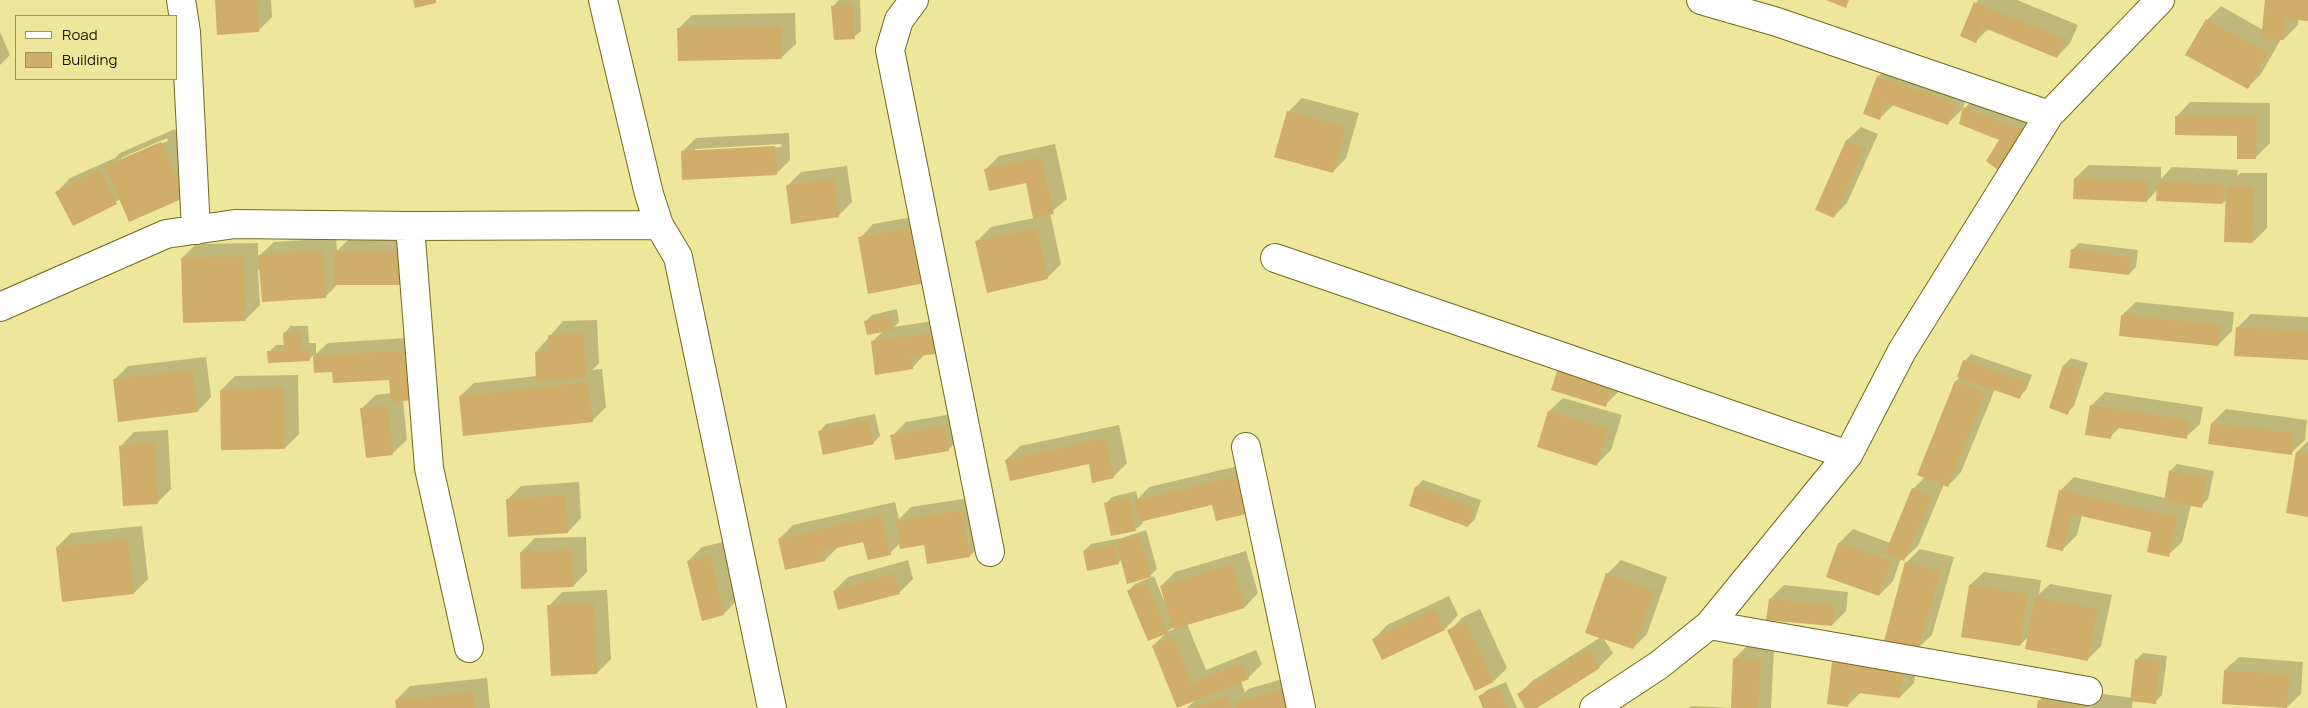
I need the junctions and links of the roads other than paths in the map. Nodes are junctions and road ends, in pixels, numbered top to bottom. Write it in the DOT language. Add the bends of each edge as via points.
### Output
graph roads {
  1 [pos="181,0"];
  2 [pos="602,0"];
  3 [pos="914,0"];
  4 [pos="1701,0"];
  5 [pos="2160,0"];
  6 [pos="2049,115"];
  7 [pos="659,225"];
  8 [pos="410,226"];
  9 [pos="196,230"];
  10 [pos="1275,258"];
  11 [pos="0,307"];
  12 [pos="1246,447"];
  13 [pos="1848,455"];
  14 [pos="990,552"];
  15 [pos="1709,625"];
  16 [pos="469,648"];
  17 [pos="2088,691"];
  18 [pos="772,708"];
  19 [pos="1301,708"];
  20 [pos="1594,708"];
  1 -- 9 [label="street" via="186,32"];
  2 -- 7 [label="street"];
  3 -- 14 [label="street" via="899,20 890,50"];
  4 -- 6 [label="street" via="1777,22"];
  5 -- 6 [label="street"];
  6 -- 13 [label="street" via="1902,351"];
  7 -- 8 [label="street"];
  7 -- 18 [label="street" via="678,257"];
  8 -- 9 [label="street" via="235,224"];
  8 -- 16 [label="street" via="429,468"];
  9 -- 11 [label="street" via="166,234"];
  10 -- 13 [label="street"];
  12 -- 19 [label="street"];
  13 -- 15 [label="street"];
  15 -- 17 [label="street"];
  15 -- 20 [label="street" via="1659,665"];
}
